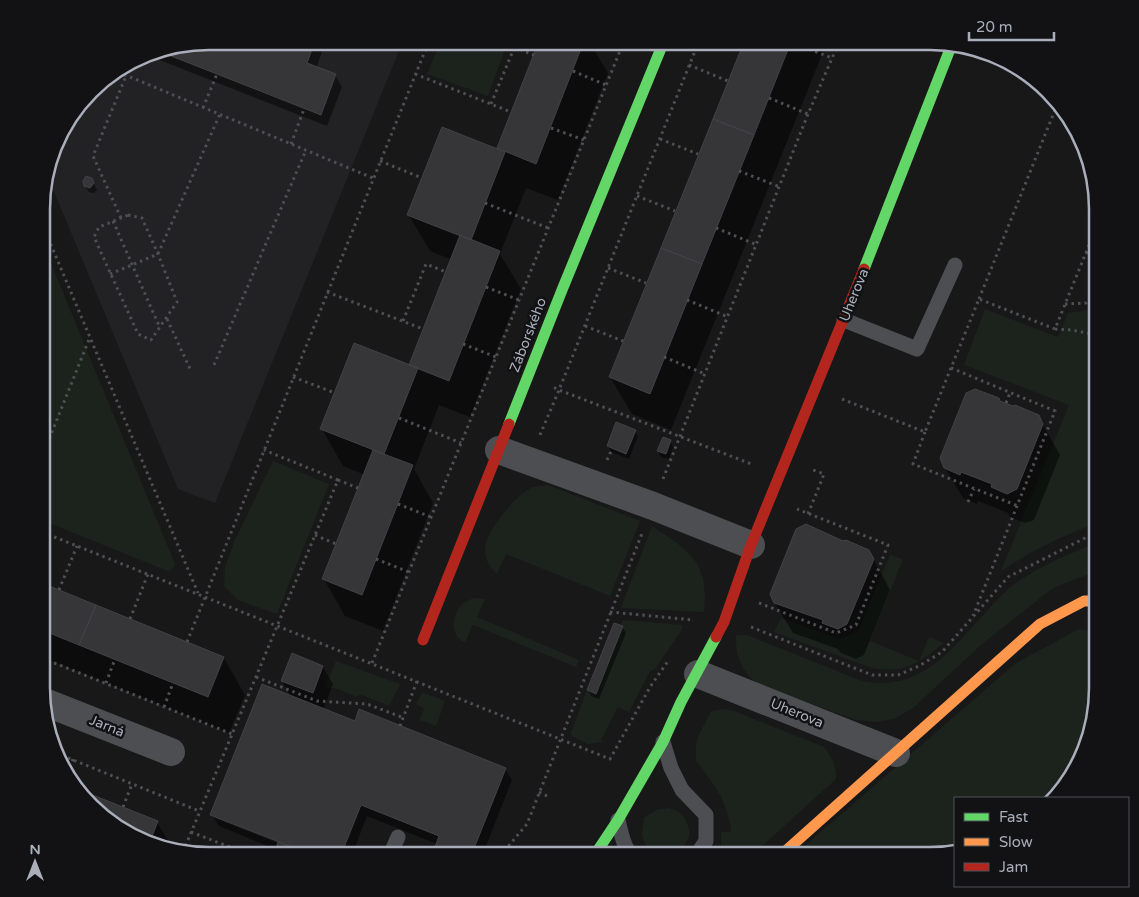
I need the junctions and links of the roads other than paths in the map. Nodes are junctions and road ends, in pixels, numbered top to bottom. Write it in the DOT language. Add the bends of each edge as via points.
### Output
graph roads {
  1 [pos="661,50"];
  2 [pos="949,51"];
  3 [pos="956,265"];
  4 [pos="844,320"];
  5 [pos="498,450"];
  6 [pos="751,545"];
  7 [pos="1089,601"];
  8 [pos="423,640"];
  9 [pos="698,674"];
  10 [pos="51,705"];
  11 [pos="663,742"];
  12 [pos="171,752"];
  13 [pos="896,753"];
  14 [pos="618,820"];
  15 [pos="398,837"];
  16 [pos="394,847"];
  17 [pos="600,847"];
  18 [pos="627,847"];
  19 [pos="702,847"];
  20 [pos="790,847"];
  1 -- 5 [label="street, Záborského"];
  2 -- 4 [label="street, Uherova"];
  3 -- 4 [label="lane" via="917,349"];
  4 -- 6 [label="street, Uherova"];
  5 -- 6 [label="street"];
  5 -- 8 [label="street, Záborského"];
  6 -- 9 [label="street, Uherova" via="724,622"];
  7 -- 13 [label="street" via="1040,624"];
  9 -- 11 [label="street, Uherova"];
  9 -- 13 [label="street, Uherova"];
  10 -- 12 [label="street, Jarná"];
  11 -- 14 [label="street, Uherova"];
  11 -- 19 [label="lane" via="682,790 706,815 706,841"];
  13 -- 20 [label="street"];
  14 -- 17 [label="street, Uherova"];
  14 -- 18 [label="lane"];
  15 -- 16 [label="lane"];
}
